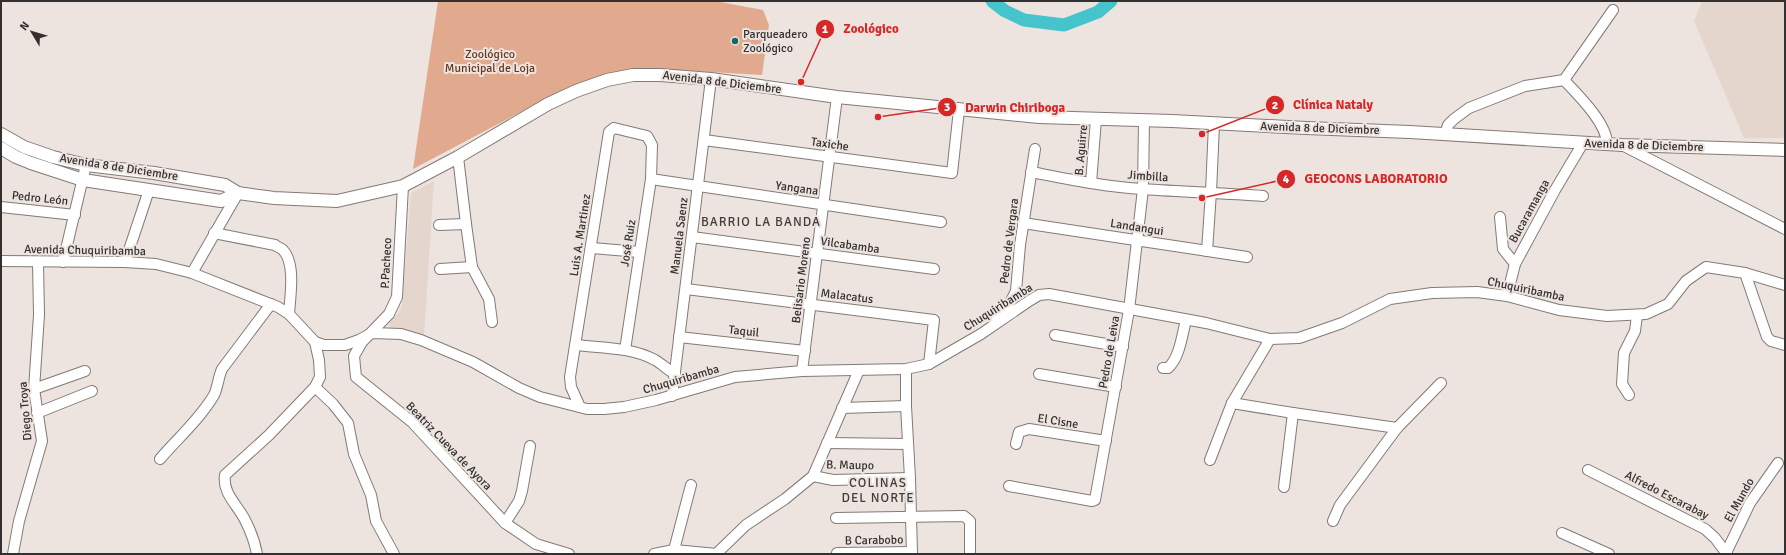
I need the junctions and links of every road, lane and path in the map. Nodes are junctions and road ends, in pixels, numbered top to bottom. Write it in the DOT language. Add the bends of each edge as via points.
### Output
graph roads {
  1 [pos="1613,10"];
  2 [pos="711,79"];
  3 [pos="1564,80"];
  4 [pos="837,97"];
  5 [pos="960,110"];
  6 [pos="1096,119"];
  7 [pos="1144,120"];
  8 [pos="1214,124"];
  9 [pos="1,134"];
  10 [pos="1445,134"];
  11 [pos="650,140"];
  12 [pos="704,140"];
  13 [pos="1583,143"];
  14 [pos="1607,144"];
  15 [pos="1622,145"];
  16 [pos="1,148"];
  17 [pos="1035,149"];
  18 [pos="1785,150"];
  19 [pos="458,157"];
  20 [pos="829,157"];
  21 [pos="86,165"];
  22 [pos="1031,172"];
  23 [pos="651,179"];
  24 [pos="83,180"];
  25 [pos="1091,183"];
  26 [pos="403,186"];
  27 [pos="698,186"];
  28 [pos="1143,189"];
  29 [pos="149,190"];
  30 [pos="1211,192"];
  31 [pos="238,193"];
  32 [pos="1263,196"];
  33 [pos="823,205"];
  34 [pos="1,207"];
  35 [pos="75,215"];
  36 [pos="1500,217"];
  37 [pos="941,222"];
  38 [pos="1023,223"];
  39 [pos="466,224"];
  40 [pos="439,225"];
  41 [pos="1785,229"];
  42 [pos="214,233"];
  43 [pos="692,237"];
  44 [pos="1138,240"];
  45 [pos="592,248"];
  46 [pos="1206,251"];
  47 [pos="639,252"];
  48 [pos="817,253"];
  49 [pos="1246,257"];
  50 [pos="1,261"];
  51 [pos="38,262"];
  52 [pos="63,262"];
  53 [pos="125,262"];
  54 [pos="1515,264"];
  55 [pos="472,267"];
  56 [pos="934,269"];
  57 [pos="440,270"];
  58 [pos="192,273"];
  59 [pos="1744,273"];
  60 [pos="1785,285"];
  61 [pos="686,288"];
  62 [pos="1507,296"];
  63 [pos="271,304"];
  64 [pos="811,304"];
  65 [pos="1129,310"];
  66 [pos="289,314"];
  67 [pos="1637,315"];
  68 [pos="1186,320"];
  69 [pos="492,322"];
  70 [pos="990,327"];
  71 [pos="372,333"];
  72 [pos="1055,335"];
  73 [pos="679,337"];
  74 [pos="1270,339"];
  75 [pos="315,342"];
  76 [pos="576,345"];
  77 [pos="1785,345"];
  78 [pos="1123,347"];
  79 [pos="625,350"];
  80 [pos="805,351"];
  81 [pos="929,364"];
  82 [pos="1163,368"];
  83 [pos="906,369"];
  84 [pos="859,370"];
  85 [pos="85,371"];
  86 [pos="802,371"];
  87 [pos="675,374"];
  88 [pos="1039,374"];
  89 [pos="1441,383"];
  90 [pos="315,387"];
  91 [pos="1116,387"];
  92 [pos="34,388"];
  93 [pos="92,391"];
  94 [pos="1629,395"];
  95 [pos="672,396"];
  96 [pos="1232,403"];
  97 [pos="906,406"];
  98 [pos="580,407"];
  99 [pos="842,408"];
  100 [pos="37,413"];
  101 [pos="1293,413"];
  102 [pos="1397,428"];
  103 [pos="1106,441"];
  104 [pos="828,443"];
  105 [pos="908,444"];
  106 [pos="1016,444"];
  107 [pos="530,446"];
  108 [pos="160,459"];
  109 [pos="1210,460"];
  110 [pos="1778,462"];
  111 [pos="1588,470"];
  112 [pos="813,476"];
  113 [pos="910,478"];
  114 [pos="691,485"];
  115 [pos="1009,486"];
  116 [pos="1284,487"];
  117 [pos="912,515"];
  118 [pos="836,518"];
  119 [pos="1333,521"];
  120 [pos="505,523"];
  121 [pos="1562,533"];
  122 [pos="674,550"];
  123 [pos="837,553"];
  124 [pos="912,553"];
  125 [pos="1726,553"];
  126 [pos="13,554"];
  127 [pos="257,554"];
  128 [pos="394,554"];
  129 [pos="569,554"];
  130 [pos="654,554"];
  131 [pos="717,554"];
  132 [pos="970,554"];
  133 [pos="1609,554"];
  1 -- 3 [label="street"];
  2 -- 4 [label="main road, Avenida 8 de Diciembre"];
  2 -- 12 [label="street, Manuela Saenz"];
  2 -- 19 [label="main road, Avenida 8 de Diciembre" via="633,75 607,80 548,104"];
  3 -- 10 [label="street" via="1525,86 1469,108 1454,118"];
  3 -- 14 [label="street" via="1602,125"];
  4 -- 5 [label="main road, Avenida 8 de Diciembre"];
  4 -- 20 [label="street, Belisario Moreno"];
  5 -- 6 [label="main road, Avenida 8 de Diciembre"];
  5 -- 20 [label="street, Taxiche" via="952,173"];
  6 -- 7 [label="main road, Avenida 8 de Diciembre"];
  6 -- 25 [label="street, B. Aguirre"];
  7 -- 8 [label="main road, Avenida 8 de Diciembre"];
  7 -- 28 [label="street, Pedro de Leiva"];
  8 -- 10 [label="main road, Avenida 8 de Diciembre"];
  8 -- 30 [label="street"];
  9 -- 21 [label="main road, Avenida 8 de Diciembre" via="24,147"];
  10 -- 13 [label="main road, Avenida 8 de Diciembre"];
  11 -- 23 [label="street, José Ruiz"];
  11 -- 45 [label="street, Luis A. Martinez" via="646,136 614,128 609,132"];
  12 -- 20 [label="street, Taxiche"];
  12 -- 27 [label="street, Manuela Saenz"];
  13 -- 14 [label="main road, Avenida 8 de Diciembre"];
  13 -- 54 [label="street, Bucaramanga"];
  14 -- 15 [label="main road, Avenida 8 de Diciembre"];
  15 -- 18 [label="main road, Avenida 8 de Diciembre"];
  15 -- 41 [label="street"];
  16 -- 24 [label="main road, Avenida 8 de Diciembre" via="31,163"];
  17 -- 22 [label="street, Pedro de Vergara"];
  19 -- 26 [label="main road, Avenida 8 de Diciembre"];
  19 -- 39 [label="street"];
  20 -- 33 [label="street, Belisario Moreno"];
  21 -- 24 [label="street"];
  21 -- 31 [label="main road, Avenida 8 de Diciembre" via="225,185"];
  22 -- 25 [label="street, Jimbilla"];
  22 -- 38 [label="street, Pedro de Vergara"];
  23 -- 27 [label="street, Yangana"];
  23 -- 47 [label="street, José Ruiz"];
  24 -- 29 [label="main road, Avenida 8 de Diciembre"];
  24 -- 35 [label="street"];
  25 -- 28 [label="street, Jimbilla"];
  26 -- 31 [label="main road, Avenida 8 de Diciembre" via="337,201 274,198"];
  26 -- 71 [label="street, P.Pacheco" via="397,297 389,314"];
  27 -- 33 [label="street, Yangana"];
  27 -- 43 [label="street, Manuela Saenz"];
  28 -- 30 [label="street, Jimbilla"];
  28 -- 44 [label="street, Pedro de Leiva"];
  29 -- 31 [label="main road, Avenida 8 de Diciembre" via="221,201"];
  29 -- 53 [label="street"];
  30 -- 32 [label="street, Jimbilla"];
  30 -- 46 [label="street"];
  31 -- 42 [label="street"];
  33 -- 37 [label="street, Yangana"];
  33 -- 48 [label="street, Belisario Moreno"];
  34 -- 35 [label="street, Pedro León"];
  35 -- 52 [label="street"];
  36 -- 54 [label="street" via="1503,249"];
  38 -- 44 [label="street, Landangui"];
  38 -- 70 [label="street, Pedro de Vergara" via="1016,291"];
  39 -- 40 [label="street"];
  39 -- 55 [label="street"];
  42 -- 58 [label="street"];
  42 -- 66 [label="street" via="275,245 283,250 290,266"];
  43 -- 48 [label="street, Vilcabamba"];
  43 -- 61 [label="street, Manuela Saenz"];
  44 -- 46 [label="street, Landangui"];
  44 -- 65 [label="street, Pedro de Leiva"];
  45 -- 47 [label="street"];
  45 -- 76 [label="street, Luis A. Martinez"];
  46 -- 49 [label="street, Landangui"];
  47 -- 79 [label="street, José Ruiz"];
  48 -- 56 [label="street, Vilcabamba"];
  48 -- 64 [label="street, Belisario Moreno"];
  50 -- 51 [label="street, Avenida Chuquiribamba"];
  51 -- 52 [label="street, Avenida Chuquiribamba"];
  51 -- 92 [label="street, Diego Troya" via="40,315"];
  52 -- 53 [label="street, Avenida Chuquiribamba"];
  53 -- 58 [label="street, Avenida Chuquiribamba" via="156,264"];
  54 -- 62 [label="street, Bucaramanga"];
  55 -- 57 [label="street"];
  55 -- 69 [label="street" via="489,299"];
  58 -- 63 [label="street, Avenida Chuquiribamba"];
  59 -- 60 [label="street, Chuquiribamba"];
  59 -- 67 [label="street, Chuquiribamba" via="1706,268 1686,281 1668,304 1646,314"];
  59 -- 77 [label="street" via="1767,337 1771,341"];
  61 -- 64 [label="street, Malacatus"];
  61 -- 73 [label="street, Manuela Saenz"];
  62 -- 67 [label="street, Chuquiribamba" via="1566,311 1607,316"];
  62 -- 74 [label="street, Chuquiribamba" via="1477,292 1432,293 1390,299 1342,323 1299,338"];
  63 -- 66 [label="street, Avenida Chuquiribamba"];
  63 -- 108 [label="street" via="222,369 213,396"];
  64 -- 80 [label="street, Belisario Moreno"];
  64 -- 81 [label="street, Malacatus" via="934,320"];
  65 -- 68 [label="street, Chuquiribamba"];
  65 -- 70 [label="street, Chuquiribamba" via="1049,294 1039,295"];
  65 -- 78 [label="street, Pedro de Leiva"];
  66 -- 75 [label="street, Avenida Chuquiribamba"];
  67 -- 94 [label="street" via="1635,331 1624,353 1622,384"];
  68 -- 74 [label="street, Chuquiribamba"];
  68 -- 82 [label="street" via="1174,359 1168,368"];
  70 -- 81 [label="street, Chuquiribamba"];
  71 -- 75 [label="street, Chuquiribamba" via="344,345 324,345"];
  71 -- 98 [label="street, Chuquiribamba" via="401,334 421,340 473,362 540,397"];
  71 -- 120 [label="street, Beatriz Cueva de Ayora" via="362,342 354,356 356,377 412,422"];
  72 -- 78 [label="street"];
  73 -- 80 [label="street, Taquil"];
  73 -- 87 [label="street, Manuela Saenz"];
  74 -- 96 [label="street"];
  75 -- 90 [label="street" via="320,360 320,377"];
  76 -- 79 [label="street"];
  76 -- 98 [label="street, Luis A. Martinez" via="570,377"];
  78 -- 91 [label="street, Pedro de Leiva"];
  79 -- 87 [label="street" via="654,360"];
  80 -- 86 [label="street, Belisario Moreno"];
  81 -- 83 [label="street, Chuquiribamba"];
  83 -- 84 [label="street, Chuquiribamba"];
  83 -- 97 [label="street"];
  84 -- 86 [label="street, Chuquiribamba"];
  84 -- 99 [label="street"];
  85 -- 92 [label="street"];
  86 -- 95 [label="street, Chuquiribamba" via="735,377"];
  87 -- 95 [label="street, Manuela Saenz"];
  88 -- 91 [label="street"];
  89 -- 102 [label="street"];
  90 -- 127 [label="street" via="226,475 224,484 246,521"];
  90 -- 128 [label="street" via="348,423 354,454 371,495 376,521"];
  91 -- 103 [label="street, Pedro de Leiva"];
  92 -- 100 [label="street, Diego Troya"];
  93 -- 100 [label="street"];
  95 -- 98 [label="street, Chuquiribamba" via="624,407"];
  96 -- 101 [label="street"];
  96 -- 109 [label="street"];
  97 -- 99 [label="street"];
  97 -- 105 [label="street"];
  99 -- 104 [label="street"];
  100 -- 126 [label="street, Diego Troya" via="42,441 19,521"];
  101 -- 102 [label="street"];
  101 -- 116 [label="street"];
  102 -- 119 [label="street" via="1340,505"];
  103 -- 106 [label="street, El Cisne" via="1029,429 1019,432"];
  103 -- 115 [label="street, Pedro de Leiva" via="1095,500"];
  104 -- 105 [label="street"];
  104 -- 112 [label="street"];
  105 -- 113 [label="street"];
  107 -- 120 [label="street" via="519,501"];
  110 -- 125 [label="street, El Mundo" via="1750,503"];
  111 -- 125 [label="street, Alfredo Escarabay" via="1705,529"];
  112 -- 113 [label="street, B. Maupo" via="833,480"];
  112 -- 131 [label="street" via="785,499 746,525"];
  113 -- 117 [label="street"];
  114 -- 122 [label="street"];
  117 -- 118 [label="street"];
  117 -- 124 [label="street"];
  117 -- 132 [label="street" via="967,517 970,521"];
  120 -- 129 [label="street, Beatriz Cueva de Ayora" via="536,544"];
  121 -- 133 [label="street"];
  122 -- 130 [label="street"];
  122 -- 131 [label="street"];
  123 -- 124 [label="street, B Carabobo"];
}
